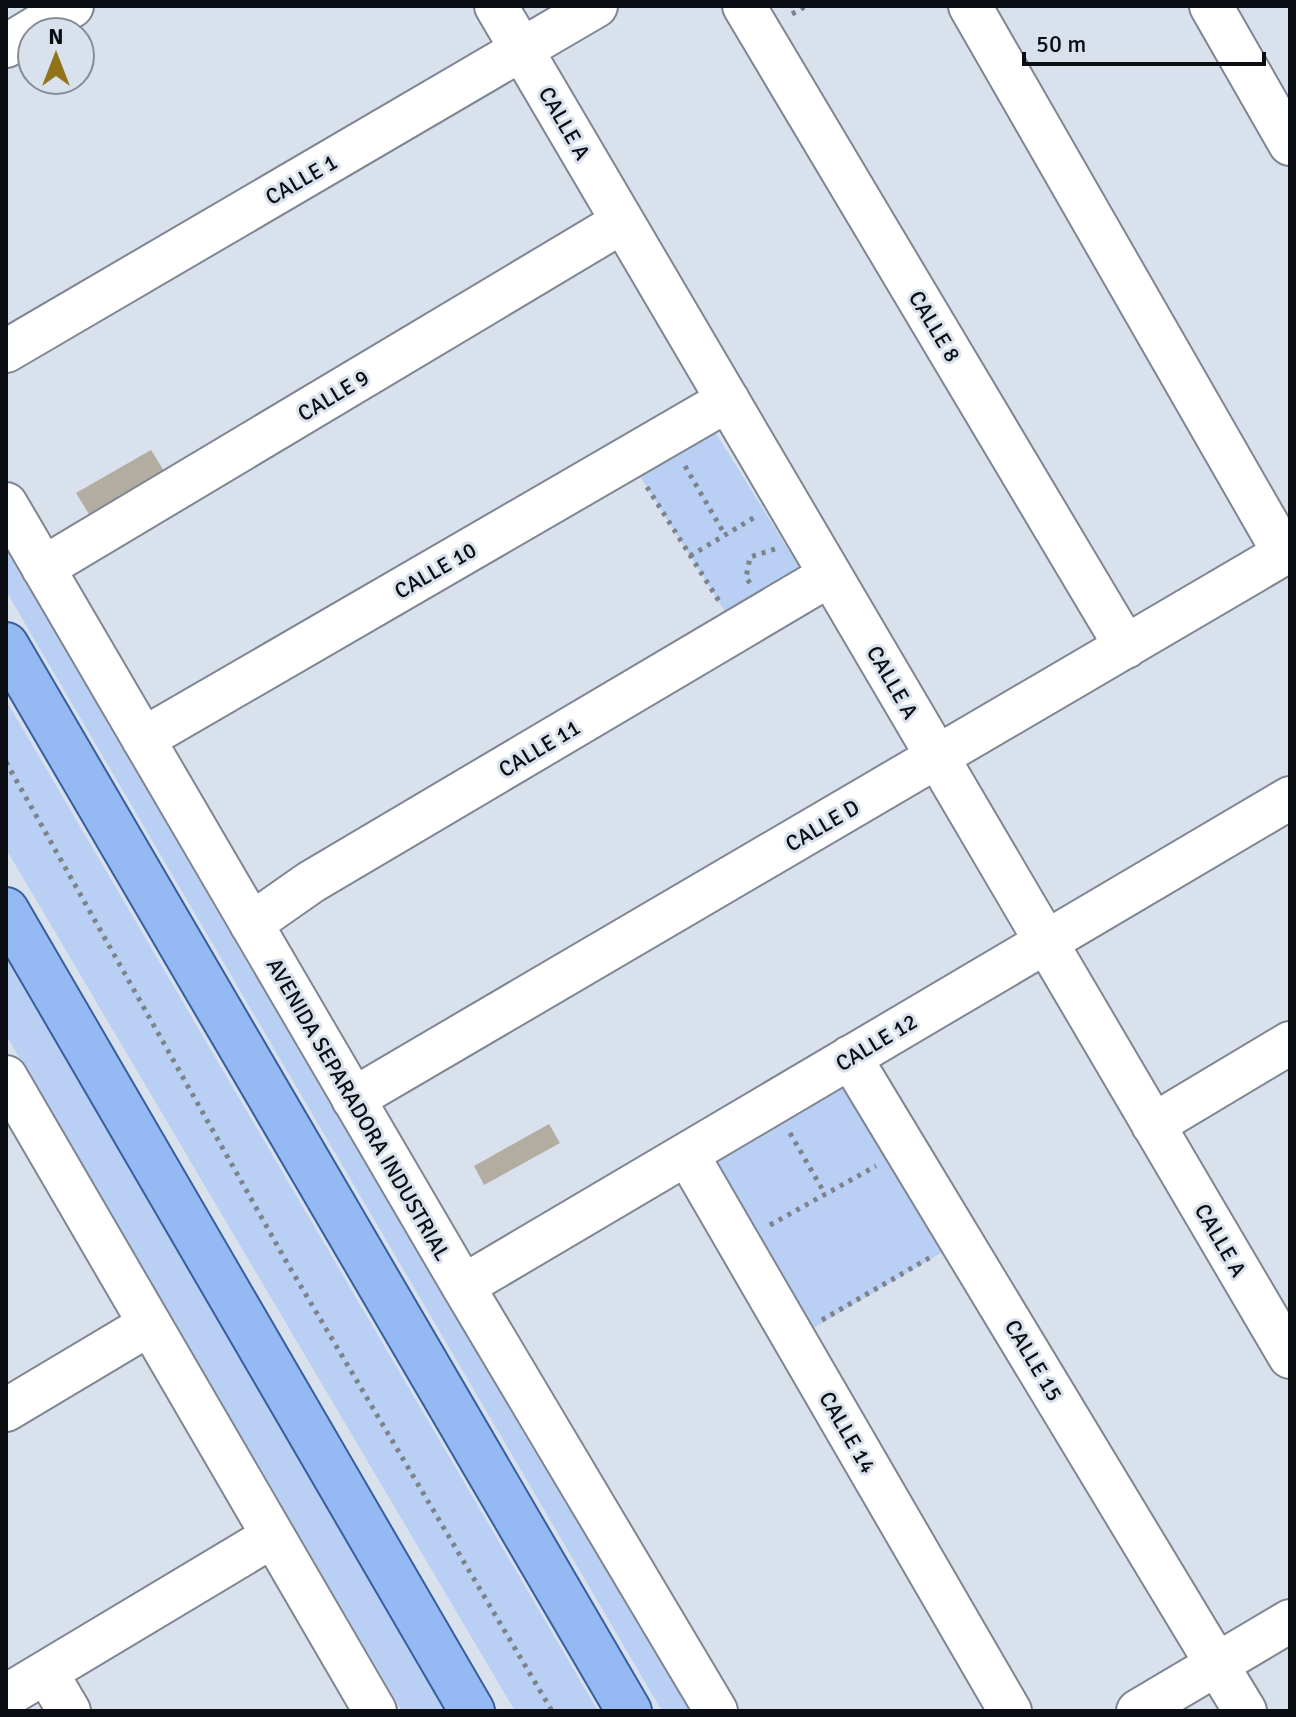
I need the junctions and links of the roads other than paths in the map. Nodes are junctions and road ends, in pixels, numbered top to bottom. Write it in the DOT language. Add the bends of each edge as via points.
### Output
graph roads {
  1 [pos="72,6"];
  2 [pos="496,6"];
  3 [pos="596,6"];
  4 [pos="744,6"];
  5 [pos="970,6"];
  6 [pos="1211,6"];
  7 [pos="6,46"];
  8 [pos="522,50"];
  9 [pos="1290,144"];
  10 [pos="622,222"];
  11 [pos="6,351"];
  12 [pos="728,400"];
  13 [pos="6,504"];
  14 [pos="1287,552"];
  15 [pos="43,568"];
  16 [pos="830,575"];
  17 [pos="6,645"];
  18 [pos="1126,647"];
  19 [pos="143,739"];
  20 [pos="937,757"];
  21 [pos="1290,798"];
  22 [pos="6,910"];
  23 [pos="251,924"];
  24 [pos="1046,942"];
  25 [pos="1290,1043"];
  26 [pos="850,1057"];
  27 [pos="6,1077"];
  28 [pos="353,1099"];
  29 [pos="18,1124"];
  30 [pos="1153,1125"];
  31 [pos="687,1154"];
  32 [pos="463,1286"];
  33 [pos="150,1324"];
  34 [pos="1290,1357"];
  35 [pos="6,1410"];
  36 [pos="273,1536"];
  37 [pos="1290,1621"];
  38 [pos="1218,1663"];
  39 [pos="46,1672"];
  40 [pos="6,1696"];
  41 [pos="69,1711"];
  42 [pos="375,1711"];
  43 [pos="472,1711"];
  44 [pos="629,1711"];
  45 [pos="716,1711"];
  46 [pos="1010,1711"];
  47 [pos="1138,1711"];
  48 [pos="1245,1711"];
  1 -- 7 [label="street"];
  2 -- 8 [label="street, CALLE A"];
  3 -- 8 [label="street, CALLE 1"];
  4 -- 18 [label="street, CALLE 8"];
  5 -- 14 [label="street"];
  6 -- 9 [label="street"];
  8 -- 10 [label="street, CALLE A"];
  8 -- 11 [label="street, CALLE 1"];
  10 -- 12 [label="street, CALLE A"];
  10 -- 15 [label="street, CALLE 9"];
  12 -- 16 [label="street, CALLE A"];
  12 -- 19 [label="street, CALLE 10"];
  13 -- 15 [label="street, AVENIDA SEPARADORA INDUSTRIAL"];
  14 -- 18 [label="street, CALLE D"];
  15 -- 19 [label="street, AVENIDA SEPARADORA INDUSTRIAL"];
  16 -- 20 [label="street, CALLE A"];
  16 -- 23 [label="street, CALLE 11" via="311,882"];
  17 -- 44 [label="main road"];
  18 -- 20 [label="street, CALLE D"];
  19 -- 23 [label="street, AVENIDA SEPARADORA INDUSTRIAL"];
  20 -- 24 [label="street, CALLE A"];
  20 -- 28 [label="street, CALLE D"];
  21 -- 24 [label="street, CALLE 12"];
  22 -- 43 [label="main road"];
  23 -- 28 [label="street, AVENIDA SEPARADORA INDUSTRIAL"];
  24 -- 26 [label="street, CALLE 12"];
  24 -- 30 [label="street, CALLE A"];
  25 -- 30 [label="street"];
  26 -- 31 [label="street, CALLE 12"];
  26 -- 38 [label="street, CALLE 15"];
  27 -- 29 [label="street"];
  28 -- 32 [label="street, AVENIDA SEPARADORA INDUSTRIAL"];
  29 -- 33 [label="street"];
  30 -- 34 [label="street, CALLE A"];
  31 -- 32 [label="street, CALLE 12"];
  31 -- 46 [label="street, CALLE 14"];
  32 -- 45 [label="street, AVENIDA SEPARADORA INDUSTRIAL"];
  33 -- 35 [label="street"];
  33 -- 36 [label="street"];
  36 -- 39 [label="street"];
  36 -- 42 [label="street"];
  37 -- 38 [label="street"];
  38 -- 47 [label="street"];
  38 -- 48 [label="street, CALLE 15"];
  39 -- 40 [label="street"];
  39 -- 41 [label="street"];
}
